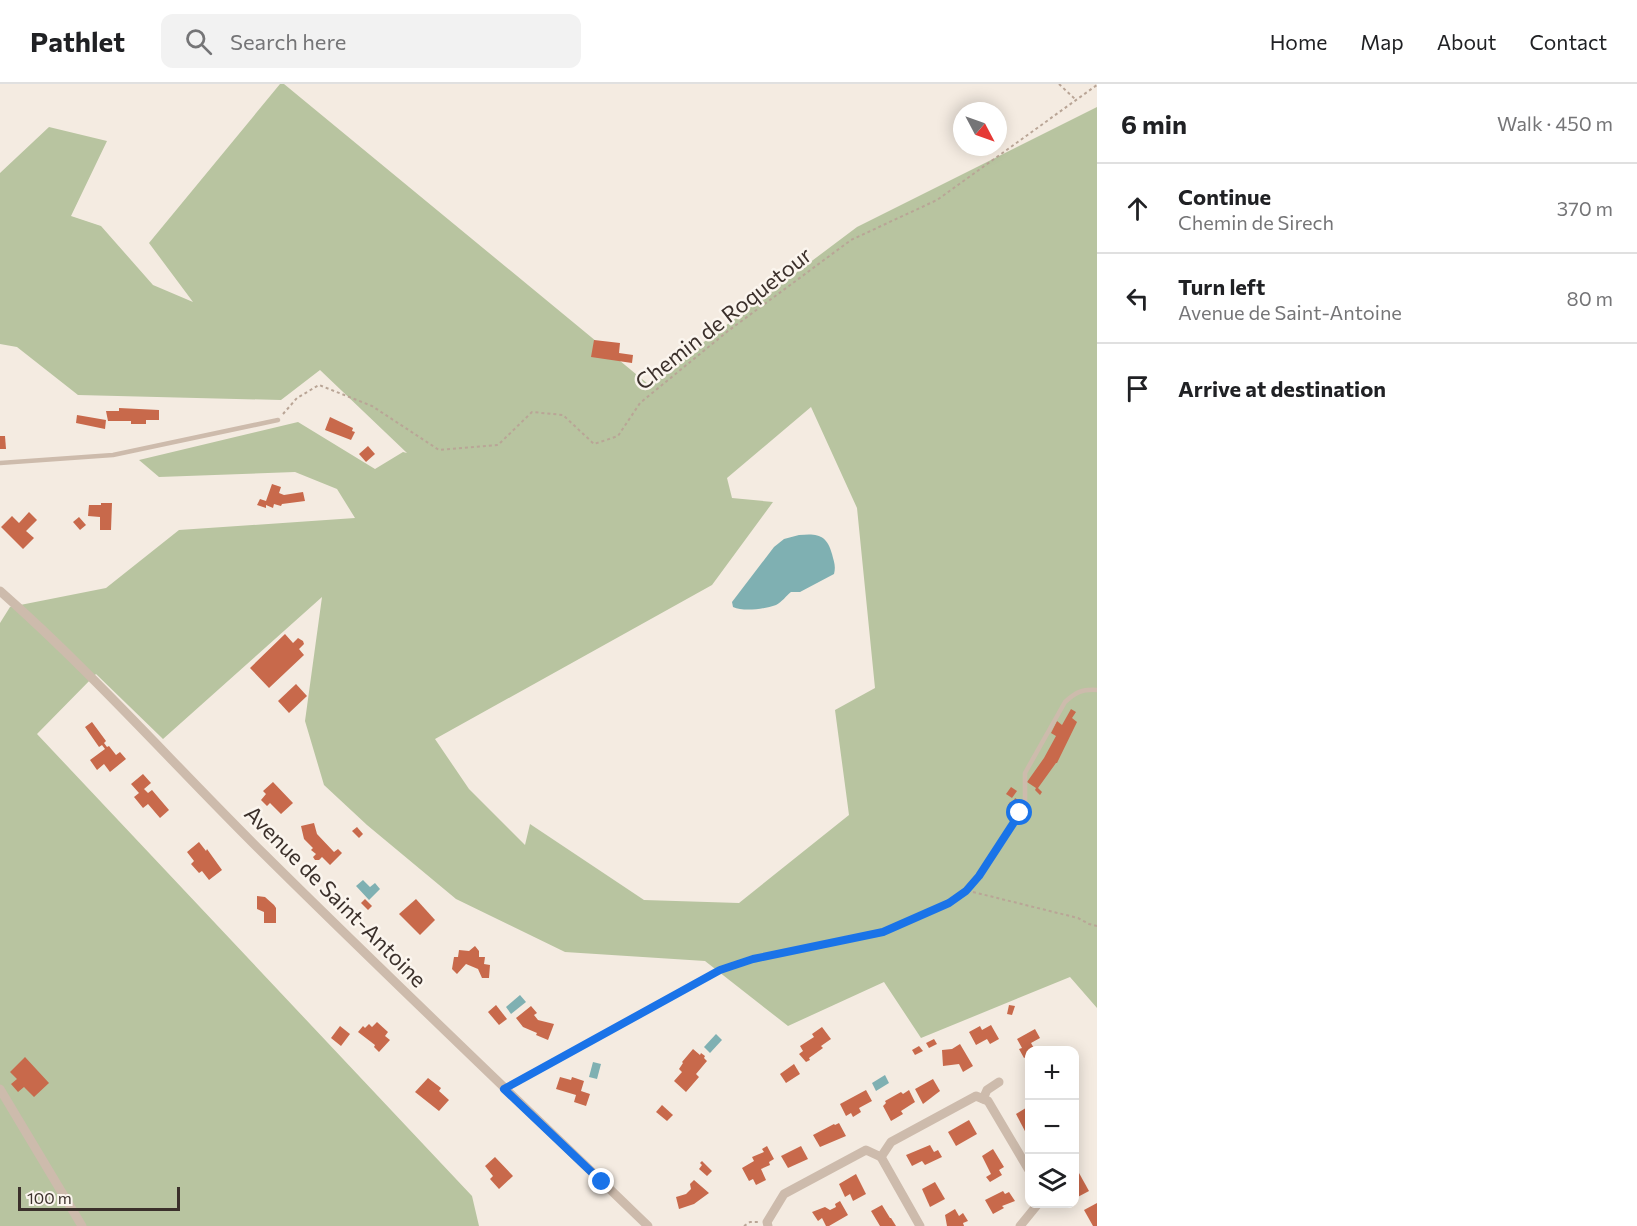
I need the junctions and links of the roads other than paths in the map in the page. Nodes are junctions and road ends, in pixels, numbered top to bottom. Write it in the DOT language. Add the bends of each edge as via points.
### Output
graph roads {
  1 [pos="278,420"];
  2 [pos="0,463"];
  3 [pos="0,591"];
  4 [pos="1097,690"];
  5 [pos="999,1082"];
  6 [pos="0,1089"];
  7 [pos="504,1089"];
  8 [pos="980,1098"];
  9 [pos="881,1157"];
  10 [pos="1025,1165"];
  11 [pos="1034,1208"];
  12 [pos="1023,1222"];
  13 [pos="767,1224"];
  14 [pos="82,1226"];
  15 [pos="648,1226"];
  16 [pos="920,1226"];
  17 [pos="1034,1226"];
  1 -- 2 [label="lane" via="113,455"];
  3 -- 7 [label="street, Avenue de Saint-Antoine" via="46,632 264,854"];
  4 -- 7 [label="lane" via="1085,689 1065,702 1025,773 1025,803 1020,813 989,863 966,891 949,903 883,932 753,959 720,970"];
  5 -- 8 [label="street"];
  6 -- 14 [label="street"];
  7 -- 15 [label="street, Avenue de Saint-Antoine"];
  8 -- 9 [label="street" via="891,1142"];
  8 -- 10 [label="street" via="988,1101"];
  9 -- 13 [label="street" via="866,1150 784,1194"];
  9 -- 16 [label="street"];
  11 -- 12 [label="street"];
  12 -- 17 [label="street"];
}
